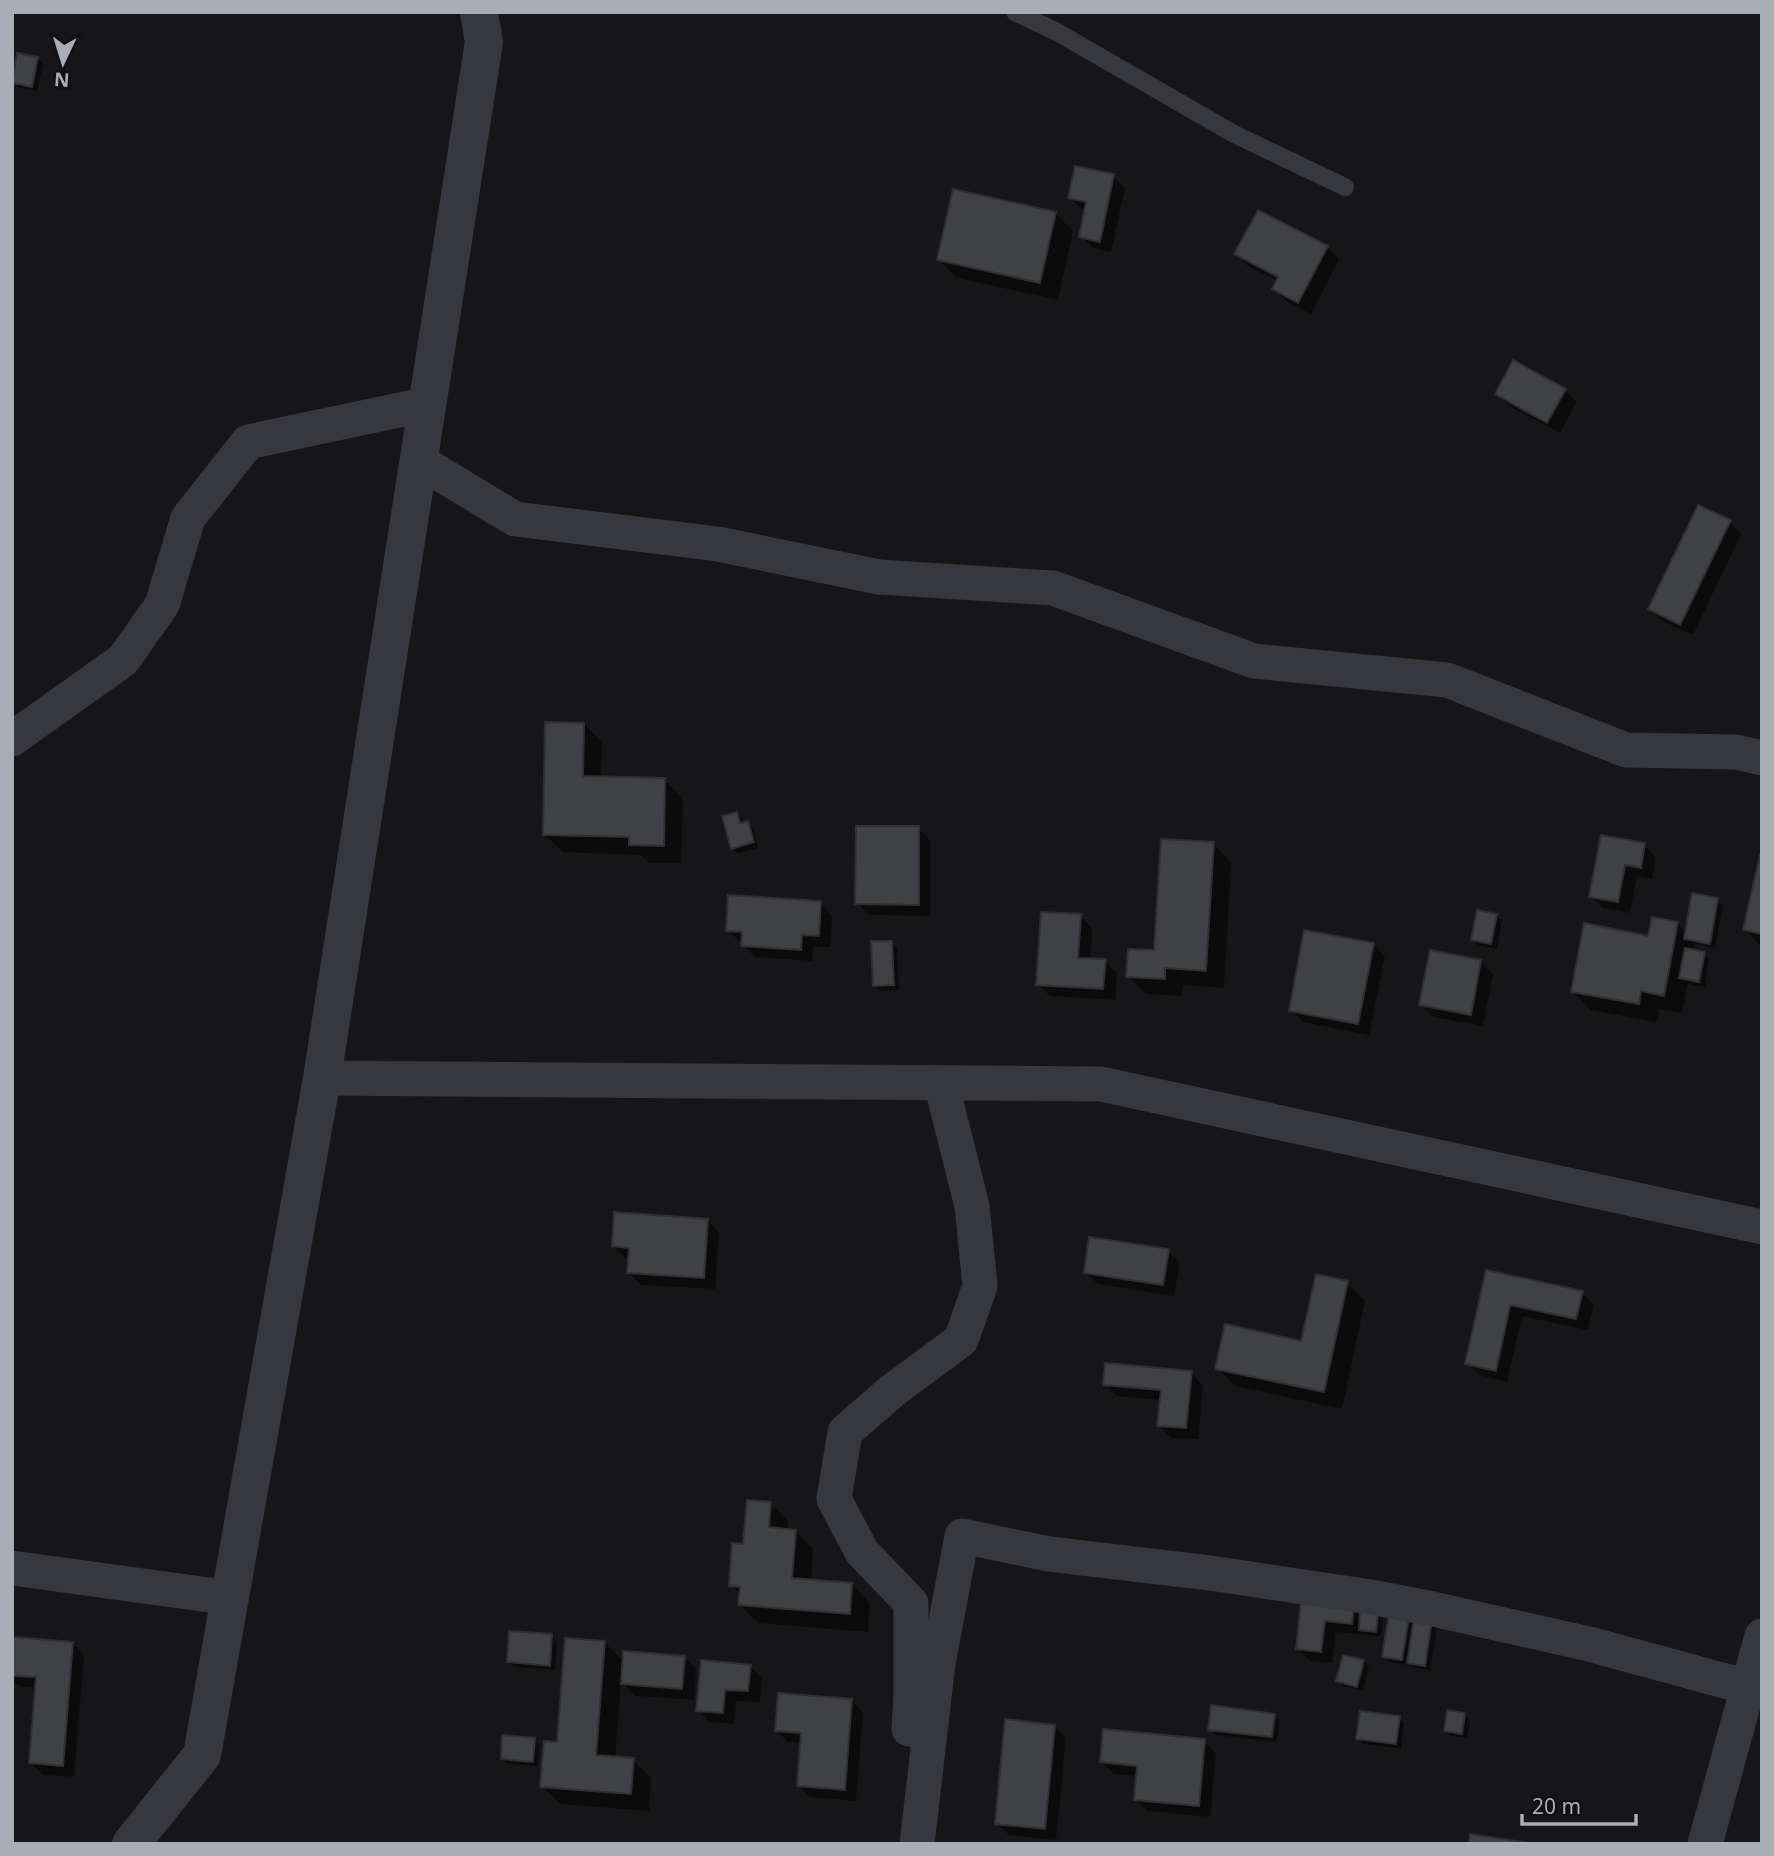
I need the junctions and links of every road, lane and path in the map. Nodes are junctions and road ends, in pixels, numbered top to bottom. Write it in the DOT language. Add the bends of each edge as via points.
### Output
graph roads {
  1 [pos="479,12"];
  2 [pos="1015,12"];
  3 [pos="1345,187"];
  4 [pos="428,404"];
  5 [pos="419,461"];
  6 [pos="12,740"];
  7 [pos="1762,758"];
  8 [pos="322,1078"];
  9 [pos="941,1083"];
  10 [pos="1762,1227"];
  11 [pos="12,1568"];
  12 [pos="230,1598"];
  13 [pos="1762,1636"];
  14 [pos="1755,1689"];
  15 [pos="144,1837"];
  16 [pos="902,1844"];
  17 [pos="918,1844"];
  18 [pos="1705,1844"];
  1 -- 4 [label="street" via="484,42"];
  2 -- 3 [label="lane" via="1234,134"];
  4 -- 5 [label="street"];
  4 -- 6 [label="street" via="248,442 188,519 162,605 123,660"];
  5 -- 7 [label="street" via="515,519 718,544 879,577 1053,588 1254,661 1447,680 1626,750 1736,752"];
  5 -- 8 [label="street"];
  8 -- 9 [label="street"];
  8 -- 12 [label="street"];
  9 -- 10 [label="street" via="1101,1084"];
  9 -- 16 [label="street" via="972,1206 980,1286 961,1340 845,1432 834,1499 862,1552 911,1603"];
  11 -- 12 [label="street"];
  12 -- 15 [label="street" via="202,1755"];
  13 -- 14 [label="street"];
  14 -- 17 [label="street" via="1589,1644 1384,1599 1049,1554 962,1536 938,1662"];
  14 -- 18 [label="street"];
}
